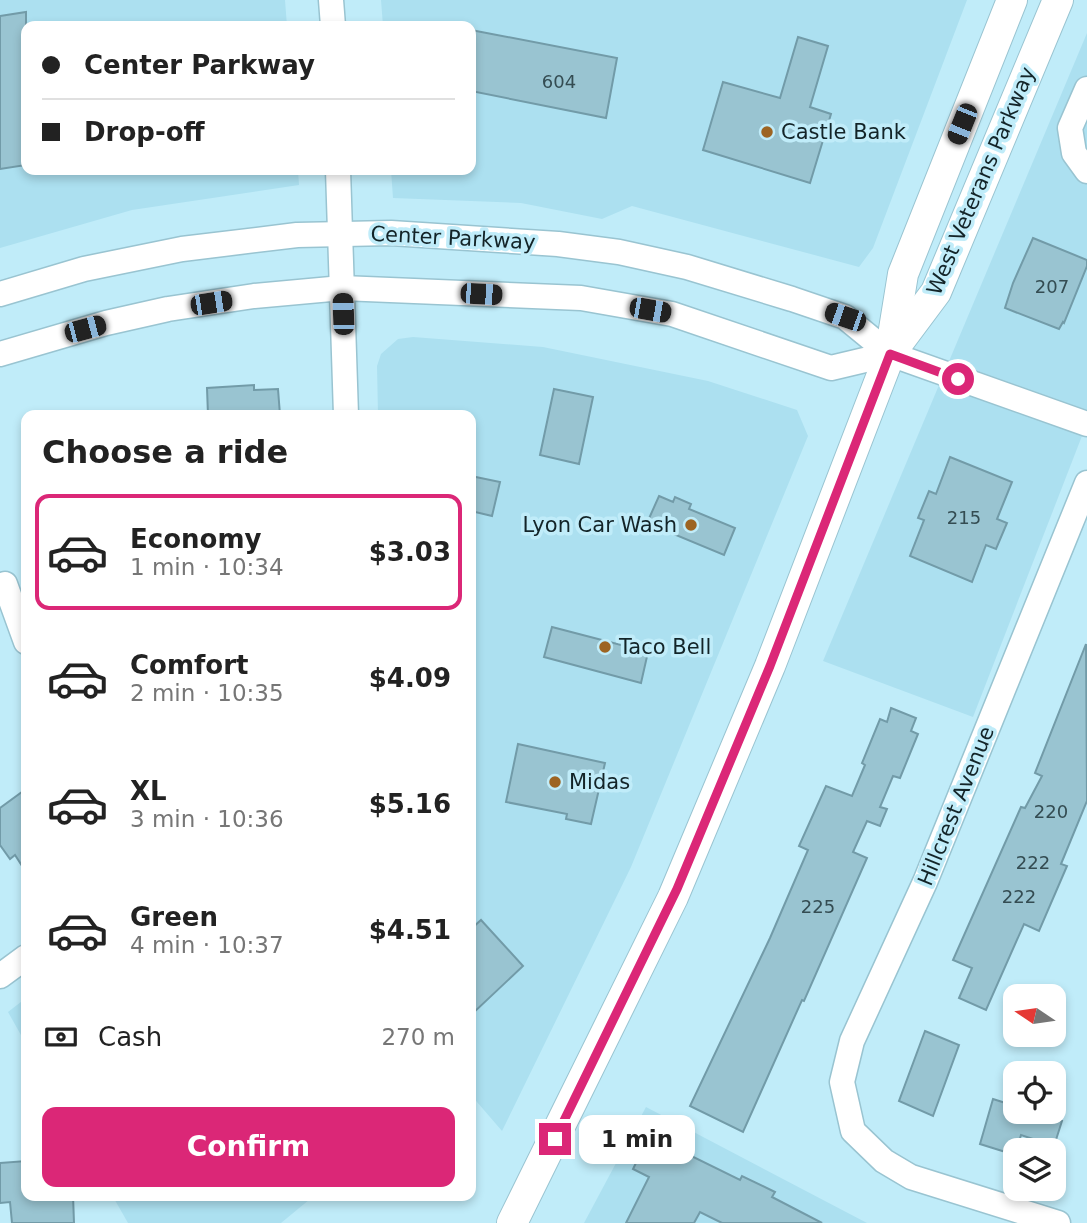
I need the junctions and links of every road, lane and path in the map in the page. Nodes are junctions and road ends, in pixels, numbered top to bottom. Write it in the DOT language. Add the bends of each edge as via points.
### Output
graph roads {
  1 [pos="331,0"];
  2 [pos="1012,0"];
  3 [pos="1058,0"];
  4 [pos="333,21"];
  5 [pos="1087,89"];
  6 [pos="1087,171"];
  7 [pos="338,175"];
  8 [pos="340,234"];
  9 [pos="342,288"];
  10 [pos="0,294"];
  11 [pos="0,354"];
  12 [pos="890,354"];
  13 [pos="346,410"];
  14 [pos="1087,424"];
  15 [pos="1087,483"];
  16 [pos="5,584"];
  17 [pos="21,628"];
  18 [pos="21,961"];
  19 [pos="0,976"];
  20 [pos="512,1223"];
  21 [pos="1058,1223"];
  1 -- 4 [label="street"];
  2 -- 12 [label="main road, West Veterans Parkway" via="903,274"];
  3 -- 12 [label="main road, West Veterans Parkway" via="936,292"];
  5 -- 6 [label="street" via="1070,128 1074,153"];
  7 -- 8 [label="street"];
  8 -- 9 [label="street"];
  8 -- 10 [label="street, Center Parkway" via="182,249 84,269"];
  8 -- 12 [label="street, Center Parkway" via="462,237 619,252 720,277 845,317"];
  9 -- 11 [label="street" via="168,309"];
  9 -- 12 [label="street" via="581,298 673,314 831,368"];
  9 -- 13 [label="street"];
  12 -- 14 [label="street, Center Parkway"];
  12 -- 20 [label="main road, West Veterans Parkway" via="770,666 677,889"];
  15 -- 21 [label="street, Hillcrest Avenue" via="925,882 852,1041 842,1082 853,1130 884,1161 911,1177"];
  16 -- 17 [label="street"];
  18 -- 19 [label="street"];
}
